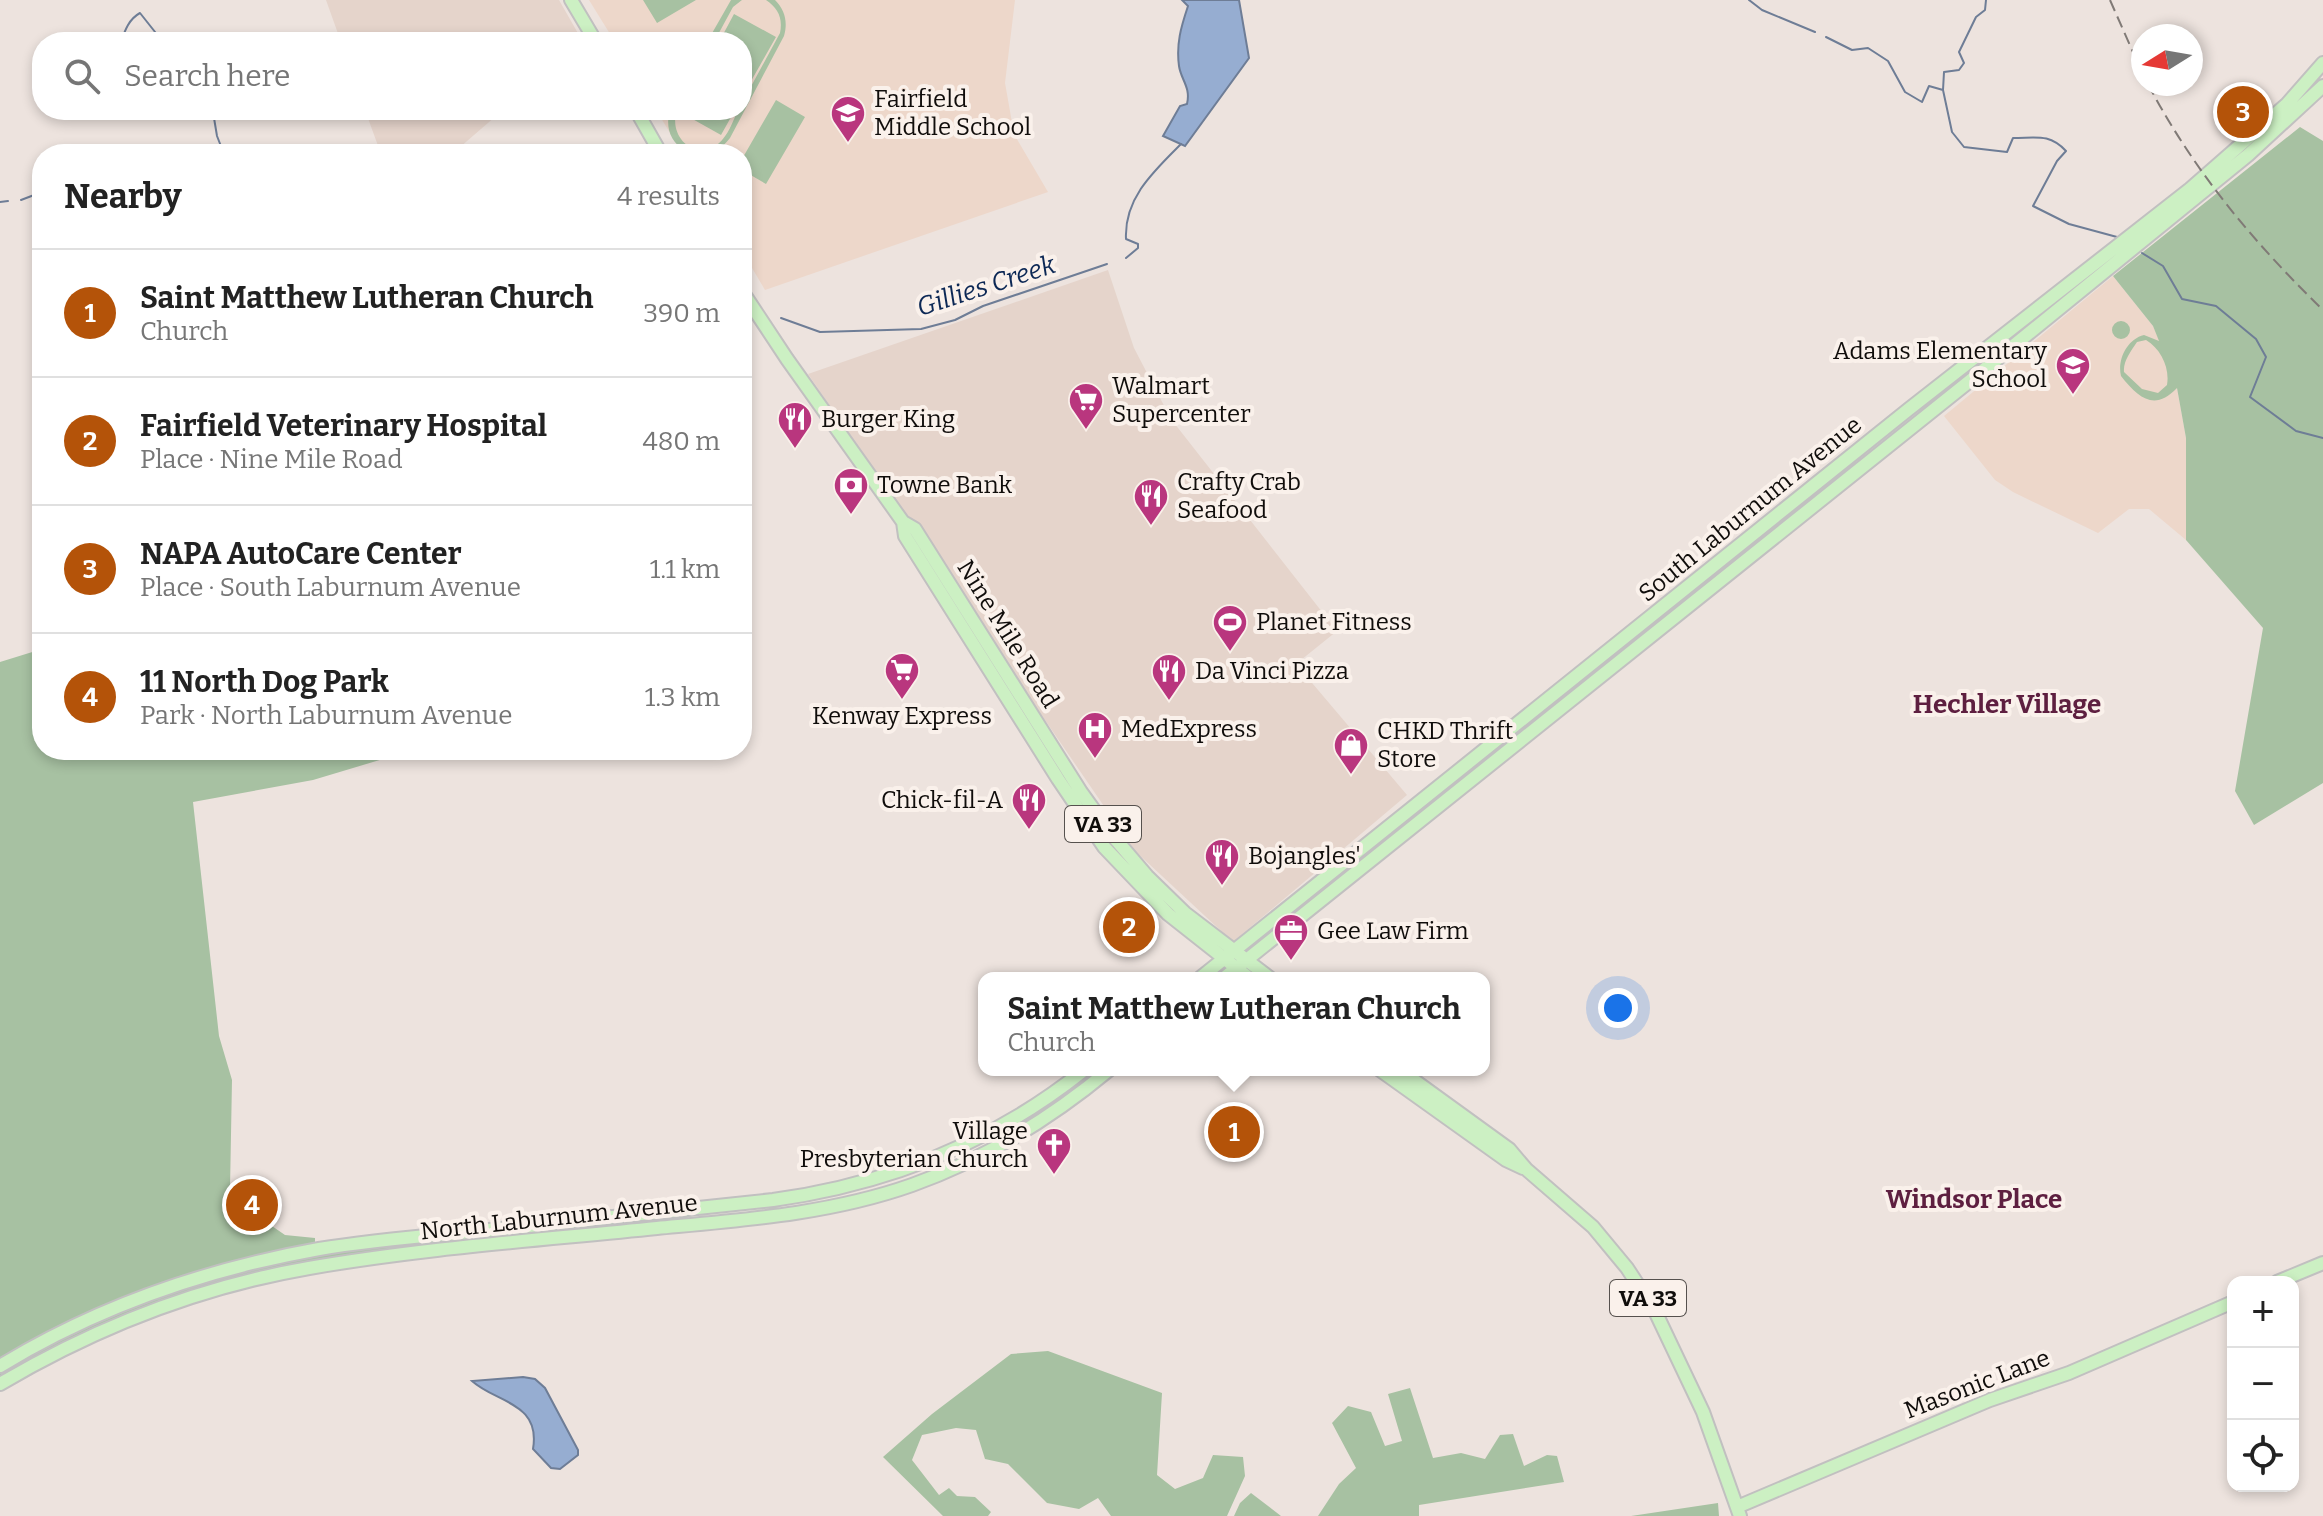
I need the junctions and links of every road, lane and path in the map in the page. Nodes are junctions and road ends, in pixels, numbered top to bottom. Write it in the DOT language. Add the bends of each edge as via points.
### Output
graph roads {
  1 [pos="571,0"];
  2 [pos="590,32"];
  3 [pos="2323,63"];
  4 [pos="2323,86"];
  5 [pos="642,120"];
  6 [pos="655,144"];
  7 [pos="752,306"];
  8 [pos="1362,847"];
  9 [pos="1348,881"];
  10 [pos="1228,955"];
  11 [pos="1241,964"];
  12 [pos="1207,972"];
  13 [pos="1231,972"];
  14 [pos="1246,972"];
  15 [pos="1258,972"];
  16 [pos="1076,1076"];
  17 [pos="1101,1076"];
  18 [pos="1388,1076"];
  19 [pos="1408,1076"];
  20 [pos="1526,1169"];
  21 [pos="2323,1263"];
  22 [pos="2292,1276"];
  23 [pos="2227,1305"];
  24 [pos="0,1366"];
  25 [pos="0,1384"];
  26 [pos="1738,1512"];
  1 -- 2 [label="main road"];
  3 -- 8 [label="main road, South Laburnum Avenue" via="2287,104 2205,177"];
  4 -- 9 [label="main road, South Laburnum Avenue" via="2248,155"];
  5 -- 6 [label="main road"];
  7 -- 10 [label="main road, Nine Mile Road / VA 33" via="903,522 905,536 1087,824 1151,898"];
  8 -- 9 [label="main road" via="1365,854"];
  8 -- 10 [label="main road, South Laburnum Avenue"];
  9 -- 11 [label="main road, South Laburnum Avenue"];
  10 -- 11 [label="main road, Nine Mile Road / VA 33"];
  10 -- 12 [label="main road"];
  11 -- 13 [label="main road"];
  11 -- 14 [label="main road, Nine Mile Road / VA 33"];
  11 -- 15 [label="main road, Nine Mile Road / VA 33"];
  16 -- 24 [label="main road, North Laburnum Avenue" via="981,1138 880,1178 785,1199 348,1245 263,1261 127,1303"];
  17 -- 25 [label="main road, North Laburnum Avenue" via="1055,1112 991,1150 879,1195 801,1213 375,1258 280,1274 135,1317"];
  18 -- 20 [label="main road, VA 33"];
  19 -- 20 [label="main road, VA 33" via="1502,1144"];
  20 -- 26 [label="main road, VA 33" via="1593,1227 1649,1301 1703,1412"];
  21 -- 22 [label="main road"];
  23 -- 26 [label="main road, Masonic Lane" via="1914,1431"];
}
